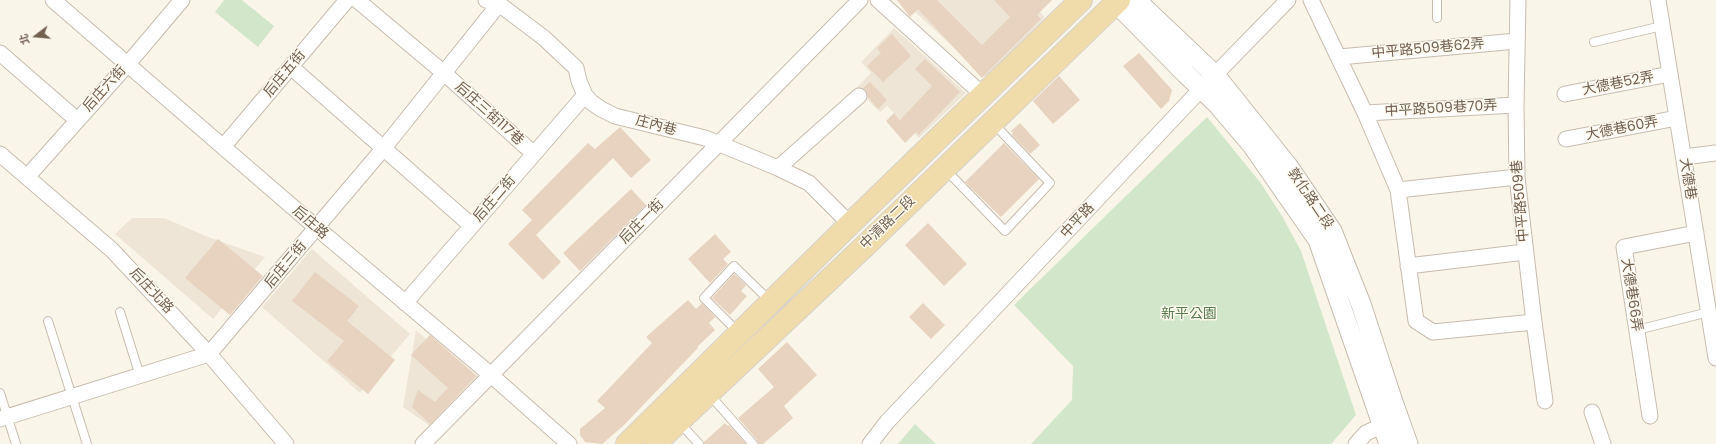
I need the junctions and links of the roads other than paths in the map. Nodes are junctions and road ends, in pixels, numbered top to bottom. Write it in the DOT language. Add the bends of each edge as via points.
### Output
graph roads {
  1 [pos="53,0"];
  2 [pos="182,0"];
  3 [pos="347,0"];
  4 [pos="357,0"];
  5 [pos="860,0"];
  6 [pos="878,0"];
  7 [pos="1081,0"];
  8 [pos="1288,0"];
  9 [pos="1311,0"];
  10 [pos="1437,0"];
  11 [pos="1518,0"];
  12 [pos="1658,0"];
  13 [pos="1121,1"];
  14 [pos="493,2"];
  15 [pos="1437,18"];
  16 [pos="1662,26"];
  17 [pos="1517,41"];
  18 [pos="1594,42"];
  19 [pos="0,53"];
  20 [pos="1338,57"];
  21 [pos="128,65"];
  22 [pos="291,67"];
  23 [pos="444,73"];
  24 [pos="1670,74"];
  25 [pos="1215,75"];
  26 [pos="1202,88"];
  27 [pos="1565,94"];
  28 [pos="585,95"];
  29 [pos="983,95"];
  30 [pos="859,96"];
  31 [pos="1516,105"];
  32 [pos="1365,113"];
  33 [pos="1678,118"];
  34 [pos="77,120"];
  35 [pos="992,122"];
  36 [pos="1566,139"];
  37 [pos="719,143"];
  38 [pos="223,147"];
  39 [pos="383,149"];
  40 [pos="1716,153"];
  41 [pos="0,154"];
  42 [pos="534,154"];
  43 [pos="1684,157"];
  44 [pos="778,168"];
  45 [pos="945,168"];
  46 [pos="27,177"];
  47 [pos="1517,177"];
  48 [pos="1398,190"];
  49 [pos="850,224"];
  50 [pos="472,226"];
  51 [pos="317,228"];
  52 [pos="1696,233"];
  53 [pos="1525,252"];
  54 [pos="1408,266"];
  55 [pos="771,302"];
  56 [pos="405,303"];
  57 [pos="120,312"];
  58 [pos="1709,312"];
  59 [pos="48,321"];
  60 [pos="1534,322"];
  61 [pos="1637,330"];
  62 [pos="739,333"];
  63 [pos="209,354"];
  64 [pos="1716,358"];
  65 [pos="491,375"];
  66 [pos="140,376"];
  67 [pos="0,393"];
  68 [pos="708,394"];
  69 [pos="72,397"];
  70 [pos="1545,401"];
  71 [pos="1592,412"];
  72 [pos="1650,416"];
  73 [pos="4,418"];
  74 [pos="1391,421"];
  75 [pos="678,422"];
  76 [pos="16,444"];
  77 [pos="87,444"];
  78 [pos="286,444"];
  79 [pos="424,444"];
  80 [pos="570,444"];
  81 [pos="627,444"];
  82 [pos="655,444"];
  83 [pos="699,444"];
  84 [pos="753,444"];
  85 [pos="870,444"];
  86 [pos="1356,444"];
  87 [pos="1389,444"];
  88 [pos="1408,444"];
  89 [pos="1603,444"];
  1 -- 21 [label="street, 后庄路"];
  2 -- 21 [label="street, 后庄六街"];
  3 -- 22 [label="street, 后庄五街"];
  4 -- 23 [label="street, 后庄三街117巷"];
  5 -- 37 [label="street, 后庄一街"];
  6 -- 29 [label="street"];
  7 -- 29 [label="main road, 中清路二段"];
  8 -- 25 [label="street, 中平路"];
  9 -- 20 [label="street"];
  10 -- 15 [label="lane"];
  11 -- 17 [label="street, 中平路509巷"];
  12 -- 16 [label="street, 大德巷"];
  13 -- 25 [label="street, 敦化路二段"];
  13 -- 26 [label="street, 敦化路二段" via="1186,74"];
  13 -- 35 [label="main road, 中清路二段"];
  14 -- 23 [label="street, 后庄三街"];
  14 -- 28 [label="street" via="544,38 576,68"];
  16 -- 18 [label="lane"];
  16 -- 24 [label="street, 大德巷"];
  17 -- 20 [label="street, 中平路509巷62弄"];
  17 -- 31 [label="street, 中平路509巷"];
  19 -- 34 [label="street"];
  20 -- 32 [label="street"];
  21 -- 34 [label="street, 后庄六街"];
  21 -- 38 [label="street, 后庄路"];
  22 -- 38 [label="street, 后庄五街"];
  22 -- 39 [label="street"];
  23 -- 39 [label="street, 后庄三街"];
  23 -- 42 [label="street, 后庄三街117巷"];
  24 -- 27 [label="street, 大德巷52弄"];
  24 -- 33 [label="street, 大德巷"];
  25 -- 26 [label="street, 中平路"];
  25 -- 74 [label="street, 敦化路二段" via="1288,166 1332,231 1361,304"];
  26 -- 74 [label="street, 敦化路二段" via="1252,145 1318,240 1374,404"];
  26 -- 85 [label="street, 中平路" via="892,416"];
  28 -- 37 [label="street, 庄內巷" via="591,102 615,116"];
  28 -- 42 [label="street, 后庄二街"];
  29 -- 49 [label="main road, 中清路二段"];
  30 -- 44 [label="street"];
  31 -- 32 [label="street, 中平路509巷70弄"];
  31 -- 47 [label="street, 中平路509巷"];
  32 -- 48 [label="street"];
  33 -- 36 [label="street, 大德巷60弄"];
  33 -- 43 [label="street, 大德巷"];
  34 -- 46 [label="street, 后庄六街"];
  35 -- 45 [label="main road, 中清路二段"];
  35 -- 45 [label="lane" via="1050,183 1006,231"];
  37 -- 44 [label="street, 庄內巷"];
  37 -- 65 [label="street, 后庄一街"];
  38 -- 51 [label="street, 后庄路"];
  39 -- 50 [label="street"];
  39 -- 51 [label="street, 后庄三街"];
  40 -- 43 [label="street"];
  41 -- 46 [label="street, 后庄北路"];
  42 -- 50 [label="street, 后庄二街"];
  43 -- 52 [label="street, 大德巷"];
  44 -- 49 [label="street, 庄內巷" via="809,183"];
  45 -- 68 [label="main road, 中清路二段"];
  46 -- 63 [label="street, 后庄北路" via="112,250"];
  47 -- 48 [label="street"];
  47 -- 53 [label="street, 中平路509巷"];
  48 -- 54 [label="street"];
  49 -- 55 [label="main road, 中清路二段"];
  50 -- 56 [label="street, 后庄二街"];
  51 -- 56 [label="street, 后庄路"];
  51 -- 63 [label="street, 后庄三街"];
  52 -- 58 [label="street, 大德巷"];
  52 -- 61 [label="street, 大德巷66弄" via="1624,247"];
  53 -- 54 [label="street"];
  53 -- 60 [label="street, 中平路509巷"];
  54 -- 60 [label="street" via="1416,321 1433,332"];
  55 -- 62 [label="main road, 中清路二段"];
  55 -- 62 [label="lane" via="734,266 704,298"];
  56 -- 65 [label="street, 后庄路"];
  57 -- 66 [label="lane"];
  58 -- 61 [label="lane"];
  58 -- 64 [label="street, 大德巷"];
  59 -- 69 [label="lane"];
  60 -- 70 [label="street, 中平路509巷"];
  61 -- 72 [label="street, 大德巷66弄"];
  62 -- 81 [label="main road, 中清路二段"];
  63 -- 66 [label="street"];
  63 -- 78 [label="street, 后庄北路"];
  65 -- 79 [label="street, 后庄一街"];
  65 -- 80 [label="street, 后庄路"];
  66 -- 69 [label="street"];
  67 -- 73 [label="lane"];
  68 -- 75 [label="main road, 中清路二段"];
  68 -- 84 [label="lane"];
  69 -- 73 [label="street"];
  69 -- 77 [label="lane"];
  71 -- 89 [label="street"];
  73 -- 76 [label="lane"];
  74 -- 86 [label="street" via="1366,433"];
  74 -- 87 [label="street, 敦化路二段"];
  74 -- 88 [label="street, 敦化路二段"];
  75 -- 82 [label="main road, 中清路二段"];
  75 -- 83 [label="lane"];
}
